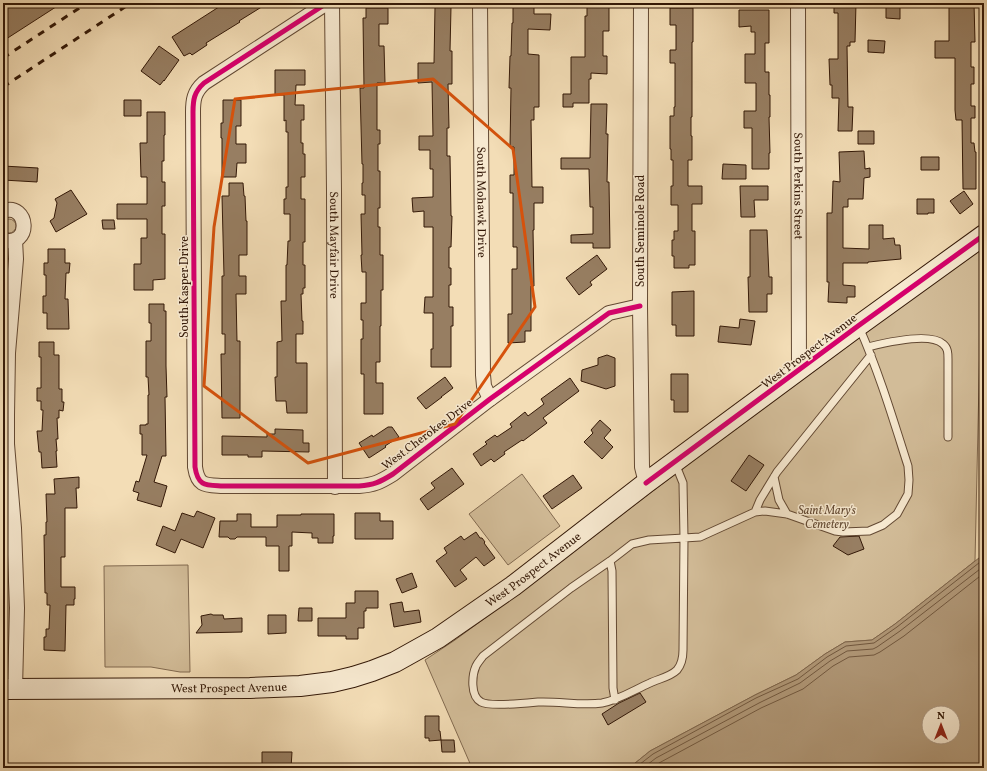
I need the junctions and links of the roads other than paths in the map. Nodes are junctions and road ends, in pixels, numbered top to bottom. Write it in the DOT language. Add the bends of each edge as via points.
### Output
graph roads {
  1 [pos="327,3"];
  2 [pos="332,3"];
  3 [pos="480,3"];
  4 [pos="641,3"];
  5 [pos="798,3"];
  6 [pos="3,211"];
  7 [pos="984,235"];
  8 [pos="9,240"];
  9 [pos="8,290"];
  10 [pos="640,306"];
  11 [pos="858,326"];
  12 [pos="868,347"];
  13 [pos="871,355"];
  14 [pos="799,370"];
  15 [pos="490,399"];
  16 [pos="948,437"];
  17 [pos="675,462"];
  18 [pos="774,477"];
  19 [pos="199,480"];
  20 [pos="646,483"];
  21 [pos="335,487"];
  22 [pos="756,512"];
  23 [pos="787,514"];
  24 [pos="684,538"];
  25 [pos="610,561"];
  26 [pos="9,689"];
  27 [pos="615,700"];
  1 -- 19 [label="street, South Kasper Drive" via="204,83 195,93 195,467"];
  2 -- 21 [label="street, South Mayfair Drive"];
  3 -- 15 [label="street, South Mohawk Drive" via="483,375 484,386"];
  4 -- 10 [label="street, South Seminole Road"];
  5 -- 14 [label="street, South Perkins Street"];
  6 -- 8 [label="street" via="11,210 20,214 24,223 20,237"];
  7 -- 11 [label="main road, West Prospect Avenue"];
  8 -- 9 [label="street" via="16,259"];
  9 -- 26 [label="street" via="6,415 16,594"];
  10 -- 15 [label="street, West Cherokee Drive" via="608,313"];
  10 -- 20 [label="street, South Seminole Road" via="642,467"];
  11 -- 12 [label="lane"];
  11 -- 14 [label="main road, West Prospect Avenue"];
  12 -- 13 [label="lane"];
  12 -- 16 [label="lane" via="915,339 933,339 944,345 948,350"];
  13 -- 18 [label="lane"];
  13 -- 23 [label="lane" via="908,466 908,494 897,514 884,525 869,531 835,531"];
  14 -- 17 [label="main road, West Prospect Avenue"];
  15 -- 21 [label="street, West Cherokee Drive" via="378,483 369,486"];
  17 -- 20 [label="main road, West Prospect Avenue"];
  17 -- 24 [label="lane" via="683,483"];
  18 -- 22 [label="lane"];
  18 -- 23 [label="lane" via="779,500"];
  19 -- 21 [label="street, West Cherokee Drive" via="206,485 223,486"];
  20 -- 26 [label="main road, West Prospect Avenue" via="513,586 438,638 395,662 372,671 332,682 300,686"];
  22 -- 23 [label="lane"];
  22 -- 24 [label="lane" via="700,537"];
  24 -- 25 [label="lane" via="636,542"];
  24 -- 27 [label="lane" via="682,660 677,670"];
  25 -- 27 [label="lane"];
  25 -- 27 [label="lane" via="483,656 476,666 473,688 475,697 482,703 490,704 590,704"];
}
